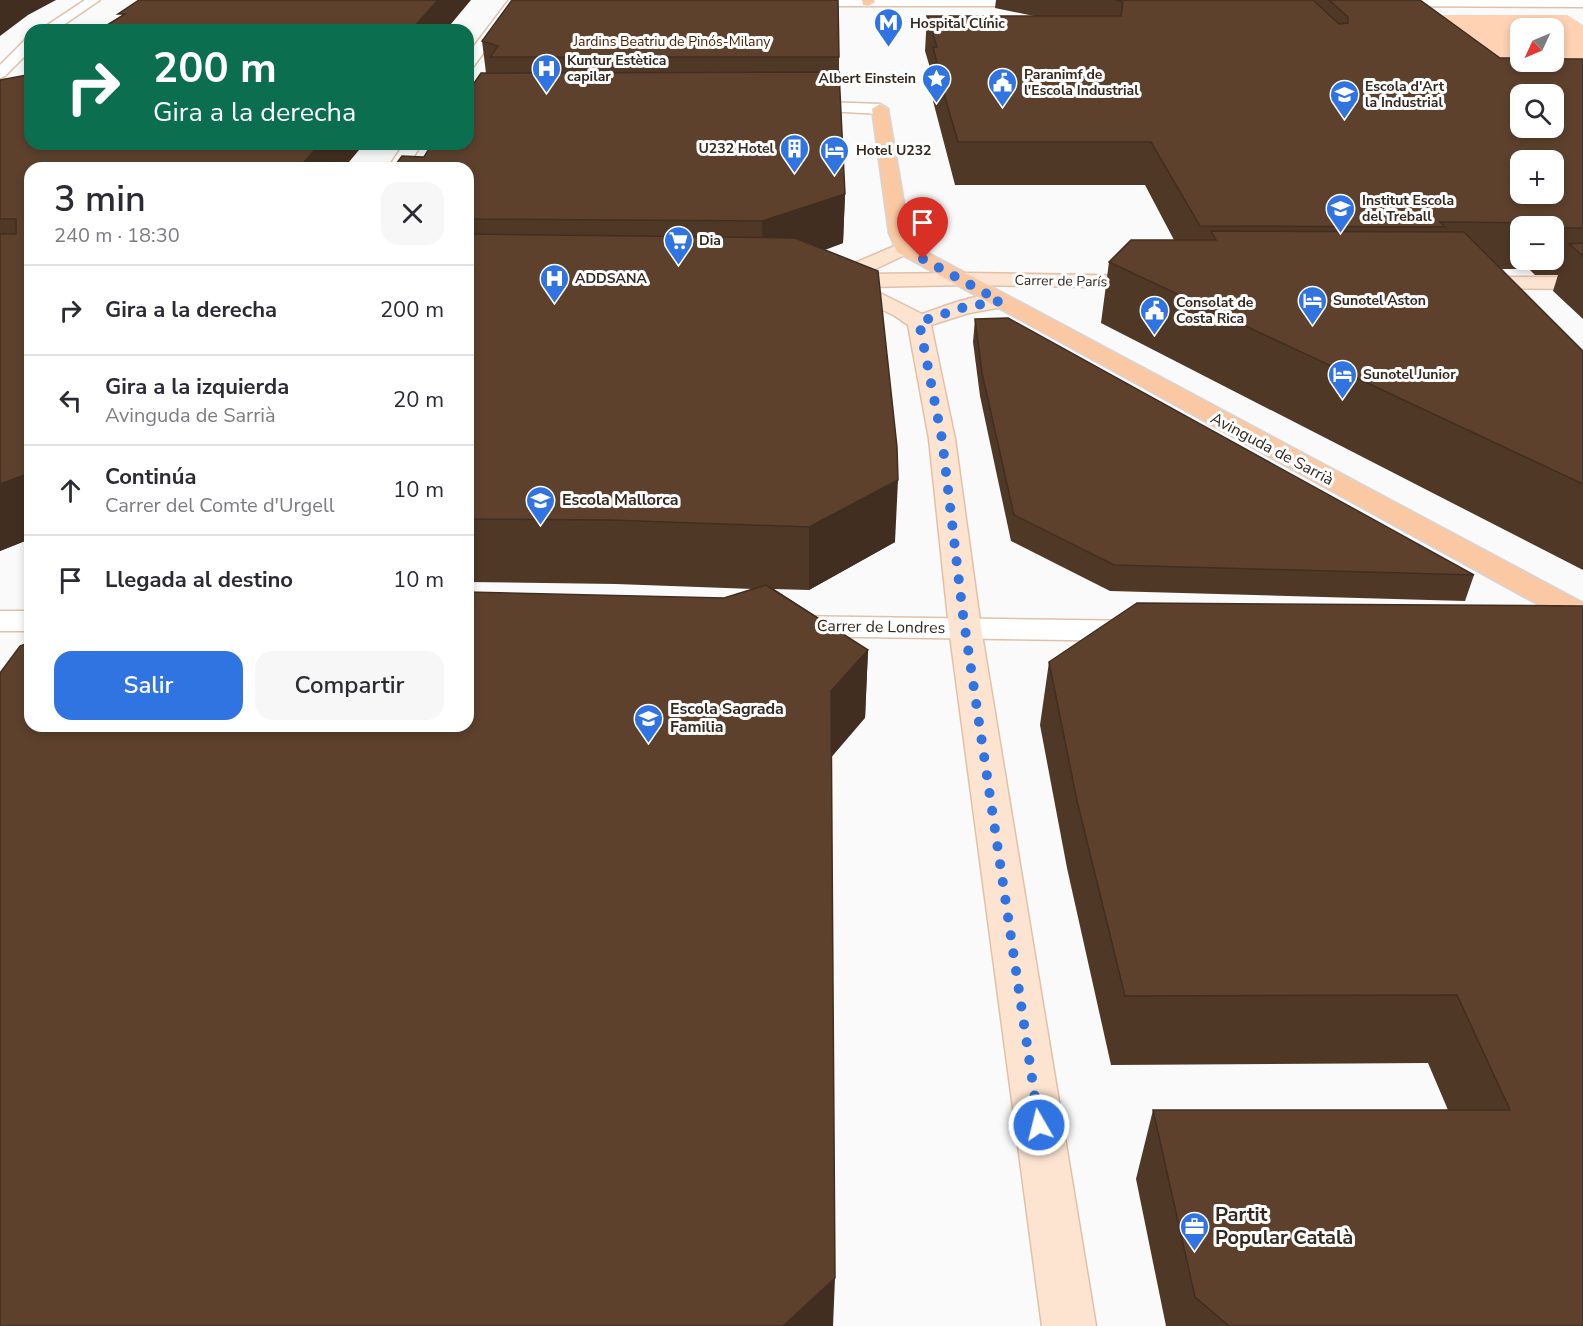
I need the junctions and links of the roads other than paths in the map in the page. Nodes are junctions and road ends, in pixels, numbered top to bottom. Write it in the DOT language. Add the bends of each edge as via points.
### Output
graph roads {
  1 [pos="94,0"];
  2 [pos="516,0"];
  3 [pos="529,0"];
  4 [pos="868,1"];
  5 [pos="778,2"];
  6 [pos="1056,2"];
  7 [pos="1359,2"];
  8 [pos="1583,3"];
  9 [pos="56,24"];
  10 [pos="24,49"];
  11 [pos="474,56"];
  12 [pos="0,73"];
  13 [pos="784,106"];
  14 [pos="880,109"];
  15 [pos="904,248"];
  16 [pos="963,279"];
  17 [pos="825,281"];
  18 [pos="1170,282"];
  19 [pos="1456,282"];
  20 [pos="1503,283"];
  21 [pos="1583,283"];
  22 [pos="1000,301"];
  23 [pos="1528,308"];
  24 [pos="919,322"];
  25 [pos="0,621"];
  26 [pos="24,621"];
  27 [pos="759,626"];
  28 [pos="965,628"];
  29 [pos="1575,630"];
  30 [pos="1167,631"];
  31 [pos="1069,1326"];
  1 -- 9 [label="street"];
  2 -- 3 [label="street"];
  2 -- 11 [label="street"];
  4 -- 5 [label="street"];
  4 -- 6 [label="street"];
  7 -- 8 [label="street"];
  10 -- 12 [label="street"];
  13 -- 14 [label="street"];
  14 -- 15 [label="main road"];
  15 -- 16 [label="main road, Avinguda de Sarrià"];
  15 -- 17 [label="main road"];
  16 -- 17 [label="main road, Carrer de París"];
  16 -- 18 [label="main road, Carrer de París"];
  16 -- 22 [label="main road, Avinguda de Sarrià"];
  17 -- 24 [label="main road" via="903,311"];
  19 -- 20 [label="main road"];
  20 -- 21 [label="main road"];
  20 -- 23 [label="street"];
  22 -- 24 [label="main road"];
  22 -- 29 [label="main road, Avinguda de Sarrià"];
  24 -- 28 [label="main road" via="942,439"];
  25 -- 26 [label="street"];
  27 -- 28 [label="street, Carrer de Londres"];
  28 -- 30 [label="street, Carrer de Londres"];
  28 -- 31 [label="main road"];
}
